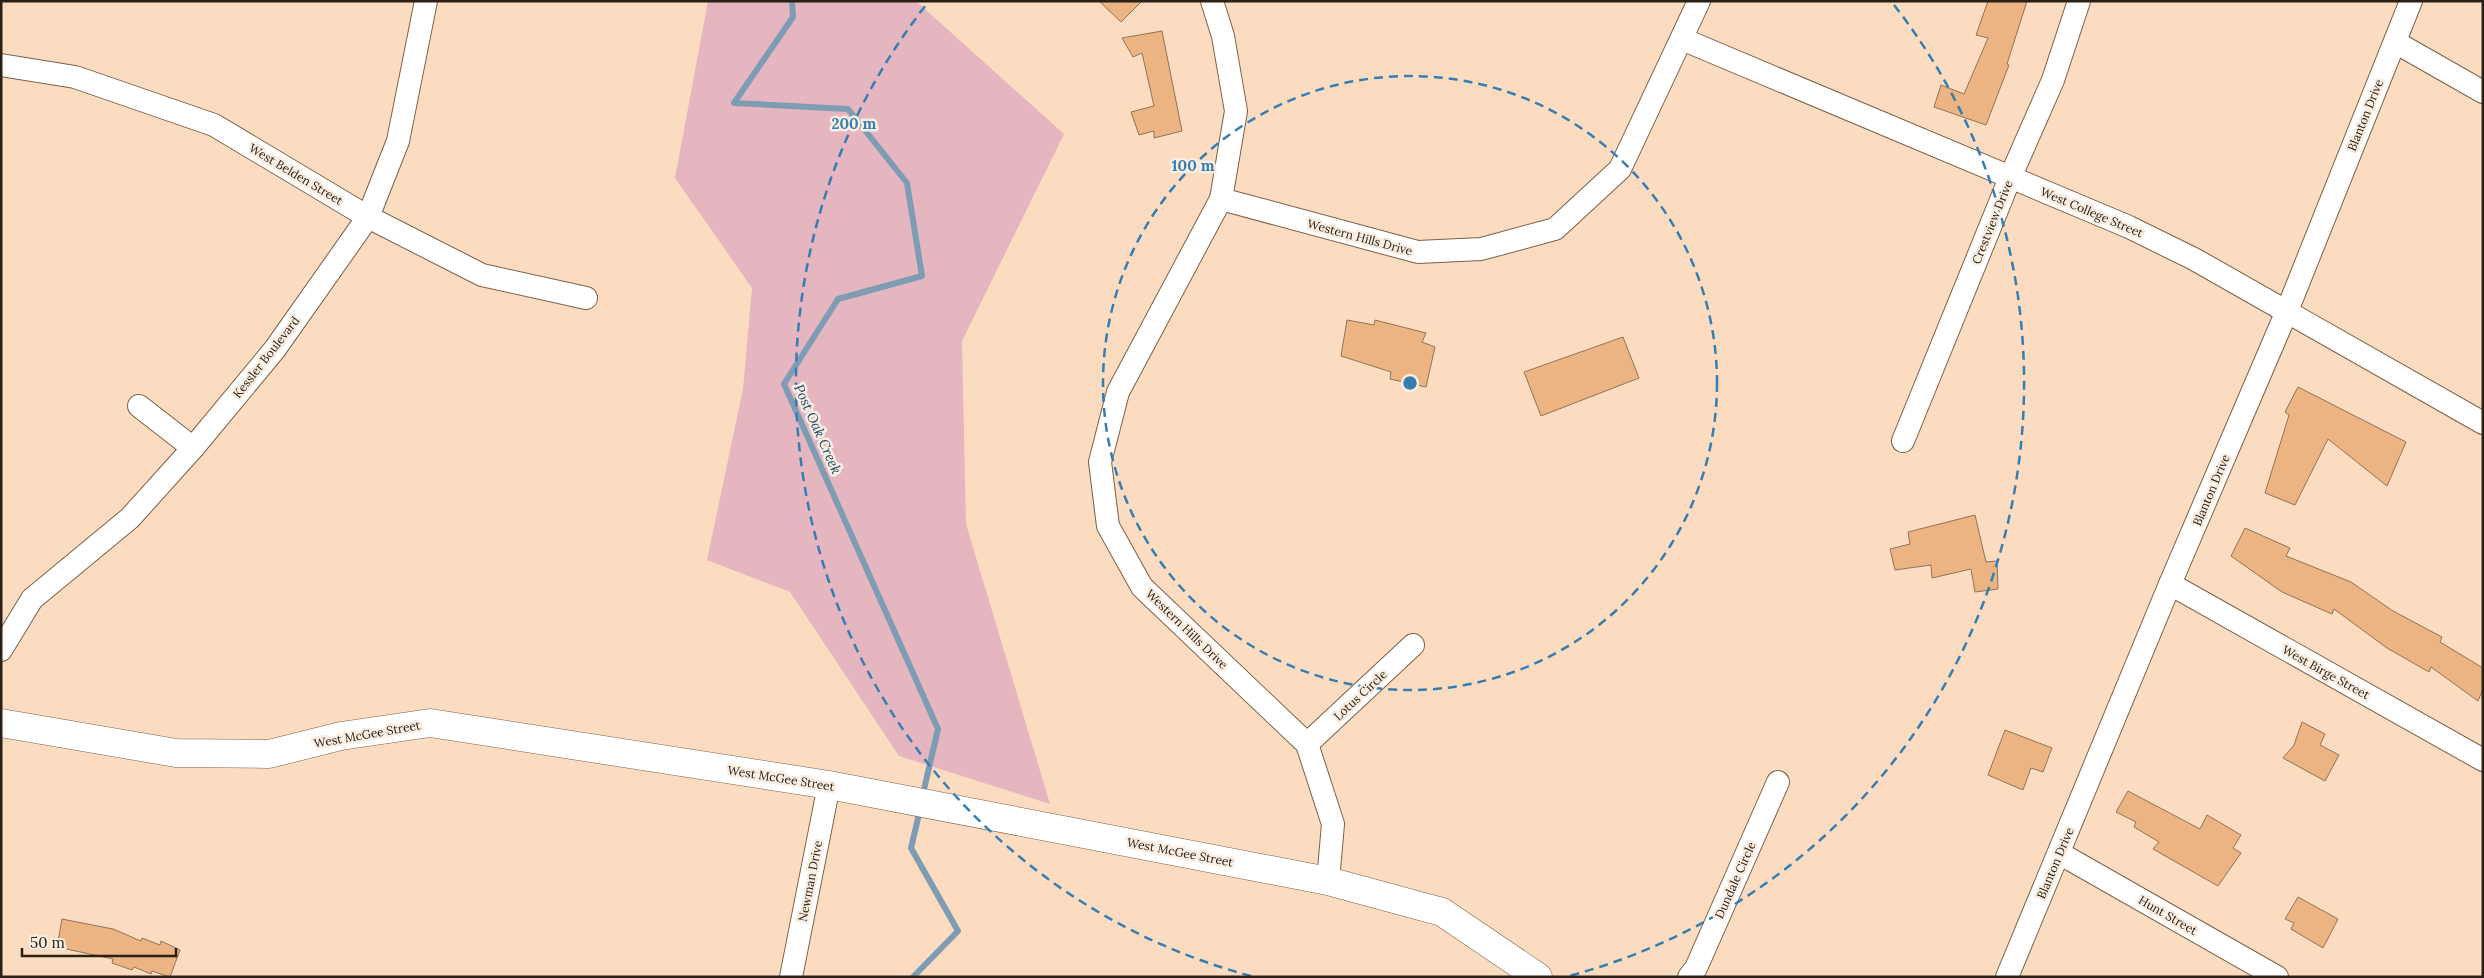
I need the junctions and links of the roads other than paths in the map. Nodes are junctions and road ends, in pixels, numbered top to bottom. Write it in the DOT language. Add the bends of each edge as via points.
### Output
graph roads {
  1 [pos="426,1"];
  2 [pos="1212,1"];
  3 [pos="1699,1"];
  4 [pos="2080,1"];
  5 [pos="2411,1"];
  6 [pos="1682,39"];
  7 [pos="2395,42"];
  8 [pos="1,65"];
  9 [pos="2483,92"];
  10 [pos="2010,178"];
  11 [pos="1221,199"];
  12 [pos="368,217"];
  13 [pos="586,298"];
  14 [pos="2287,311"];
  15 [pos="139,406"];
  16 [pos="2483,423"];
  17 [pos="1903,441"];
  18 [pos="194,448"];
  19 [pos="2170,584"];
  20 [pos="1413,645"];
  21 [pos="1,650"];
  22 [pos="1,723"];
  23 [pos="1307,744"];
  24 [pos="2483,760"];
  25 [pos="1778,782"];
  26 [pos="828,785"];
  27 [pos="2059,853"];
  28 [pos="1328,881"];
  29 [pos="791,977"];
  30 [pos="1538,977"];
  31 [pos="1689,977"];
  32 [pos="2007,977"];
  33 [pos="2277,977"];
  1 -- 12 [label="street, Kessler Boulevard" via="398,141"];
  2 -- 11 [label="street, Western Hills Drive" via="1224,36 1236,111"];
  3 -- 6 [label="street, Western Hills Drive"];
  4 -- 10 [label="street, Crestview Drive" via="2053,80"];
  5 -- 7 [label="street, Blanton Drive"];
  6 -- 10 [label="street, West College Street"];
  6 -- 11 [label="street, Western Hills Drive" via="1620,169 1555,229 1482,249 1418,252"];
  7 -- 9 [label="street"];
  7 -- 14 [label="street, Blanton Drive"];
  8 -- 12 [label="street, West Belden Street" via="75,77 214,126"];
  10 -- 14 [label="street, West College Street" via="2129,227"];
  10 -- 17 [label="street, Crestview Drive"];
  11 -- 23 [label="street, Western Hills Drive" via="1118,392 1100,462 1108,526 1142,587"];
  12 -- 13 [label="street, West Belden Street" via="482,275"];
  12 -- 18 [label="street, Kessler Boulevard" via="275,349"];
  14 -- 16 [label="street, West College Street"];
  14 -- 19 [label="street, Blanton Drive"];
  15 -- 18 [label="street"];
  18 -- 21 [label="street, Kessler Boulevard" via="130,518 32,599"];
  19 -- 24 [label="street, West Birge Street"];
  19 -- 27 [label="street, Blanton Drive"];
  20 -- 23 [label="street, Lotus Circle"];
  22 -- 26 [label="street, West McGee Street" via="176,753 269,754 341,736 430,723"];
  23 -- 28 [label="street, Western Hills Drive" via="1333,824"];
  25 -- 31 [label="street, Dundale Circle" via="1696,968"];
  26 -- 28 [label="street, West McGee Street"];
  26 -- 29 [label="street, Newman Drive"];
  27 -- 32 [label="street, Blanton Drive"];
  27 -- 33 [label="street, Hunt Street"];
  28 -- 30 [label="street, West McGee Street" via="1442,912"];
}
